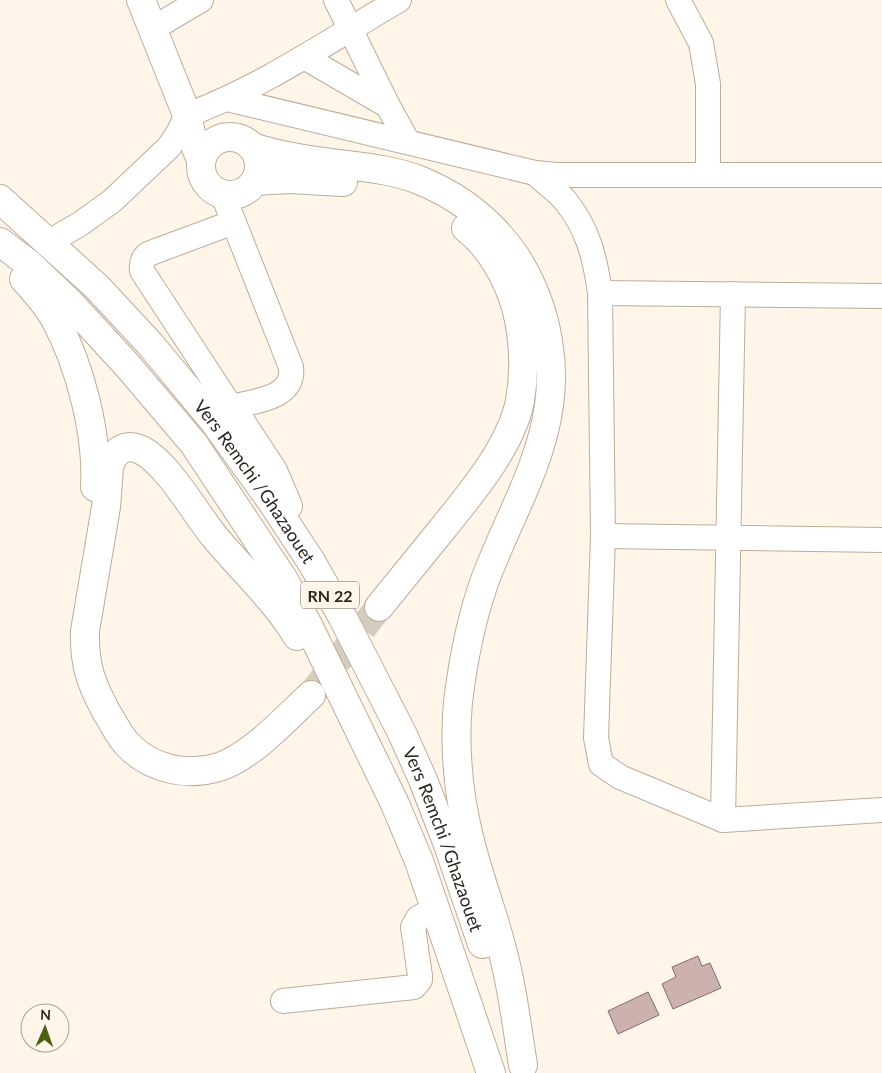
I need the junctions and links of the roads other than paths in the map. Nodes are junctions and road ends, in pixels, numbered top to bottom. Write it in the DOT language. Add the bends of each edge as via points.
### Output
graph roads {
  1 [pos="141,0"];
  2 [pos="201,0"];
  3 [pos="336,0"];
  4 [pos="399,0"];
  5 [pos="678,0"];
  6 [pos="350,28"];
  7 [pos="152,29"];
  8 [pos="304,57"];
  9 [pos="228,99"];
  10 [pos="388,106"];
  11 [pos="187,115"];
  12 [pos="242,142"];
  13 [pos="408,142"];
  14 [pos="201,160"];
  15 [pos="535,174"];
  16 [pos="882,175"];
  17 [pos="708,176"];
  18 [pos="255,181"];
  19 [pos="223,195"];
  20 [pos="0,199"];
  21 [pos="234,222"];
  22 [pos="0,242"];
  23 [pos="49,242"];
  24 [pos="0,255"];
  25 [pos="526,272"];
  26 [pos="600,292"];
  27 [pos="733,294"];
  28 [pos="882,296"];
  29 [pos="232,407"];
  30 [pos="477,487"];
  31 [pos="604,536"];
  32 [pos="728,538"];
  33 [pos="882,540"];
  34 [pos="312,563"];
  35 [pos="379,607"];
  36 [pos="369,751"];
  37 [pos="882,810"];
  38 [pos="723,820"];
  39 [pos="436,908"];
  40 [pos="283,1001"];
  41 [pos="524,1069"];
  42 [pos="491,1073"];
  1 -- 7 [label="main road"];
  2 -- 7 [label="street"];
  3 -- 6 [label="street"];
  4 -- 6 [label="street"];
  5 -- 17 [label="street" via="701,43 708,84"];
  6 -- 8 [label="street"];
  6 -- 10 [label="street"];
  7 -- 11 [label="main road"];
  8 -- 9 [label="street"];
  8 -- 10 [label="street"];
  9 -- 11 [label="street"];
  9 -- 13 [label="street"];
  10 -- 13 [label="street"];
  11 -- 12 [label="main road"];
  11 -- 14 [label="main road"];
  11 -- 23 [label="street" via="168,146 112,200"];
  12 -- 14 [label="main road" via="223,138 209,146"];
  12 -- 18 [label="main road" via="256,153 259,167"];
  12 -- 25 [label="main road" via="297,158 393,172 439,189 457,199 497,233"];
  13 -- 15 [label="street"];
  14 -- 19 [label="main road" via="205,182"];
  15 -- 17 [label="street"];
  15 -- 26 [label="street" via="564,198 583,227 595,259"];
  16 -- 17 [label="street"];
  18 -- 19 [label="main road" via="242,193"];
  18 -- 30 [label="main road" via="325,180 389,189 448,214 486,247 514,299 523,353 520,402 496,457"];
  19 -- 21 [label="street"];
  20 -- 23 [label="main road, Vers Remchi /Ghazaouet / RN 22"];
  21 -- 29 [label="street" via="292,373 288,386 279,394"];
  21 -- 29 [label="street" via="148,254 141,266"];
  22 -- 36 [label="main road, RN 22" via="70,303 128,365 194,444 284,580"];
  23 -- 34 [label="main road, Vers Remchi /Ghazaouet / RN 22" via="150,344 213,420"];
  24 -- 36 [label="main road" via="55,318 80,382 94,446 94,501 73,656 83,698 107,744 123,763 154,781 186,786 222,781 256,761 311,695 244,754 219,767 202,771 186,772 159,766 137,753 120,734 94,689 84,647 110,462 116,453 134,447 148,454 164,470 213,535 277,607"];
  25 -- 30 [label="main road" via="535,354 535,379 527,418 513,448"];
  25 -- 41 [label="main road" via="536,293 546,330 552,384 550,412 531,473 485,581 472,627 458,705 456,749 468,835 506,966"];
  26 -- 27 [label="street"];
  26 -- 31 [label="street"];
  27 -- 28 [label="street"];
  27 -- 32 [label="street"];
  29 -- 34 [label="main road" via="273,470"];
  30 -- 35 [label="main road"];
  31 -- 32 [label="street"];
  31 -- 38 [label="street" via="596,738 601,764 620,778"];
  32 -- 33 [label="street"];
  32 -- 38 [label="street"];
  34 -- 41 [label="main road, Vers Remchi /Ghazaouet / RN 22" via="402,733 423,780"];
  36 -- 39 [label="main road, RN 22" via="395,804"];
  37 -- 38 [label="street"];
  39 -- 40 [label="street" via="418,918 413,927 420,976 414,987"];
  39 -- 42 [label="main road, RN 22"];
}
